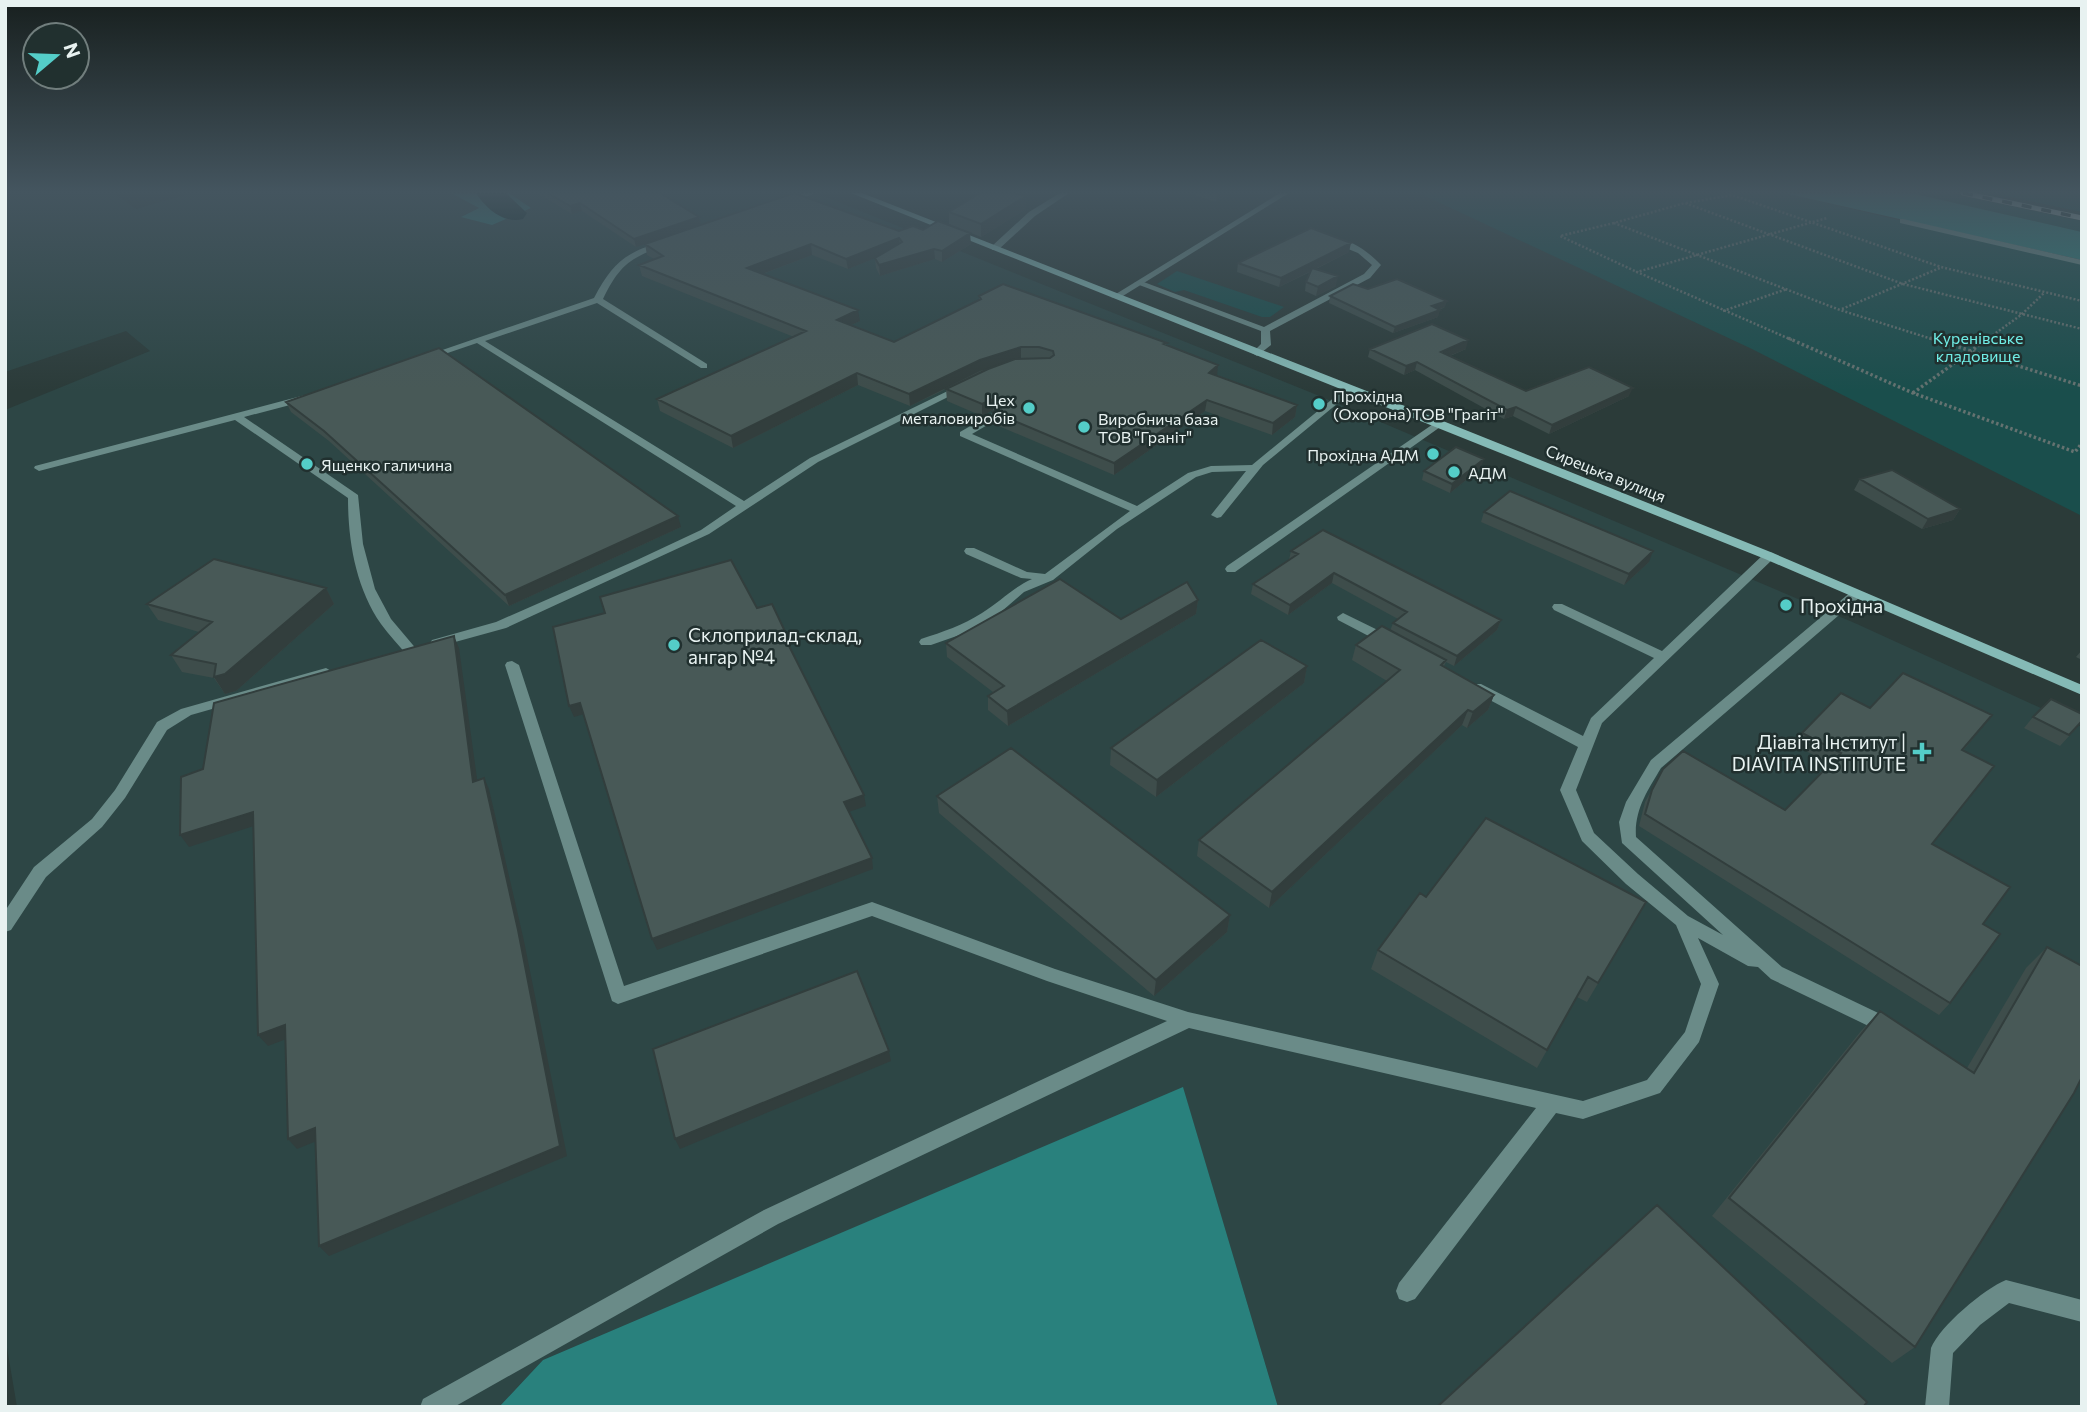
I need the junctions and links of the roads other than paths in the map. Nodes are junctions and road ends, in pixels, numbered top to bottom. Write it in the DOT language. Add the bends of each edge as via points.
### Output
graph roads {
  1 [pos="625,259"];
  2 [pos="1022,259"];
  3 [pos="1178,259"];
  4 [pos="1370,259"];
  5 [pos="1138,283"];
  6 [pos="1115,297"];
  7 [pos="597,300"];
  8 [pos="1265,330"];
  9 [pos="478,340"];
  10 [pos="1257,353"];
  11 [pos="416,361"];
  12 [pos="704,366"];
  13 [pos="972,382"];
  14 [pos="1350,389"];
  15 [pos="316,394"];
  16 [pos="997,415"];
  17 [pos="236,416"];
  18 [pos="1439,423"];
  19 [pos="39,468"];
  20 [pos="1255,468"];
  21 [pos="744,506"];
  22 [pos="1137,510"];
  23 [pos="1217,515"];
  24 [pos="970,551"];
  25 [pos="1769,556"];
  26 [pos="1231,569"];
  27 [pos="1054,579"];
  28 [pos="1856,594"];
  29 [pos="1558,607"];
  30 [pos="1343,617"];
  31 [pos="926,642"];
  32 [pos="1404,649"];
  33 [pos="1664,657"];
  34 [pos="512,665"];
  35 [pos="346,667"];
  36 [pos="1465,681"];
  37 [pos="2082,690"];
  38 [pos="1587,745"];
  39 [pos="1682,920"];
  40 [pos="5,925"];
  41 [pos="1777,974"];
  42 [pos="1188,1020"];
  43 [pos="1900,1032"];
  44 [pos="1552,1103"];
  45 [pos="1407,1291"];
  46 [pos="2082,1311"];
  47 [pos="431,1407"];
  48 [pos="1937,1407"];
  1 -- 7 [label="street" via="614,267"];
  2 -- 6 [label="main road, Сирецька вулиця"];
  3 -- 5 [label="street"];
  4 -- 8 [label="street" via="1377,265 1367,276"];
  5 -- 6 [label="street"];
  5 -- 8 [label="street"];
  6 -- 10 [label="main road, Сирецька вулиця"];
  7 -- 9 [label="street"];
  7 -- 12 [label="street"];
  8 -- 10 [label="street" via="1266,345"];
  9 -- 11 [label="street"];
  9 -- 21 [label="street"];
  10 -- 14 [label="main road, Сирецька вулиця"];
  13 -- 21 [label="street" via="814,460"];
  14 -- 18 [label="main road, Сирецька вулиця"];
  14 -- 20 [label="street"];
  15 -- 17 [label="street"];
  16 -- 22 [label="street" via="964,434"];
  17 -- 19 [label="street"];
  17 -- 21 [label="street" via="354,497 353,531 360,565 404,652 501,625 641,564 705,532"];
  18 -- 25 [label="main road, Сирецька вулиця"];
  18 -- 26 [label="street"];
  20 -- 22 [label="street" via="1211,469 1192,475"];
  20 -- 23 [label="street"];
  22 -- 27 [label="street"];
  24 -- 27 [label="street" via="1026,575"];
  25 -- 28 [label="main road, Сирецька вулиця"];
  25 -- 33 [label="street"];
  27 -- 31 [label="street" via="1020,589 967,628"];
  28 -- 37 [label="main road, Сирецька вулиця"];
  28 -- 41 [label="street" via="1656,764 1627,822 1628,839"];
  29 -- 33 [label="street"];
  30 -- 32 [label="street"];
  33 -- 38 [label="street" via="1596,721"];
  34 -- 42 [label="street" via="618,996 872,909"];
  35 -- 40 [label="street" via="186,712 162,726 120,794 97,823 40,872"];
  36 -- 38 [label="street"];
  38 -- 39 [label="street" via="1568,790 1588,837"];
  39 -- 41 [label="street"];
  39 -- 44 [label="street" via="1710,984 1693,1036 1653,1087 1583,1110"];
  41 -- 43 [label="street"];
  42 -- 44 [label="street"];
  42 -- 47 [label="street" via="771,1217"];
  44 -- 45 [label="street"];
  46 -- 48 [label="street" via="2006,1291 1942,1348"];
}
